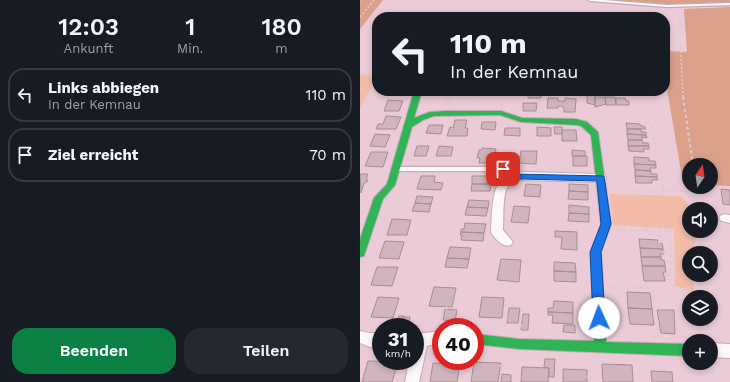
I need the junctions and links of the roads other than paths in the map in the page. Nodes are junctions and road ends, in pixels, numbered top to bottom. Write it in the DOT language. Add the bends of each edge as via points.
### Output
graph roads {
  1 [pos="590,0"];
  2 [pos="730,4"];
  3 [pos="417,96"];
  4 [pos="408,126"];
  5 [pos="395,169"];
  6 [pos="513,177"];
  7 [pos="602,184"];
  8 [pos="507,242"];
  9 [pos="360,253"];
  10 [pos="360,337"];
  11 [pos="372,340"];
  12 [pos="484,340"];
  13 [pos="600,347"];
  14 [pos="682,350"];
  15 [pos="718,350"];
  16 [pos="730,351"];
  17 [pos="414,370"];
  18 [pos="412,382"];
  1 -- 2 [label="lane" via="679,6"];
  3 -- 4 [label="street"];
  4 -- 5 [label="street"];
  4 -- 7 [label="street" via="420,118 446,113 501,113 521,120 576,122 590,128 595,134"];
  5 -- 6 [label="lane" via="503,169"];
  5 -- 9 [label="street" via="391,185 379,198"];
  6 -- 7 [label="street"];
  6 -- 8 [label="street" via="501,190 497,232"];
  7 -- 13 [label="street" via="606,224 596,252"];
  10 -- 11 [label="street"];
  12 -- 13 [label="street"];
  13 -- 14 [label="street"];
  15 -- 16 [label="street"];
  17 -- 18 [label="street"];
}
